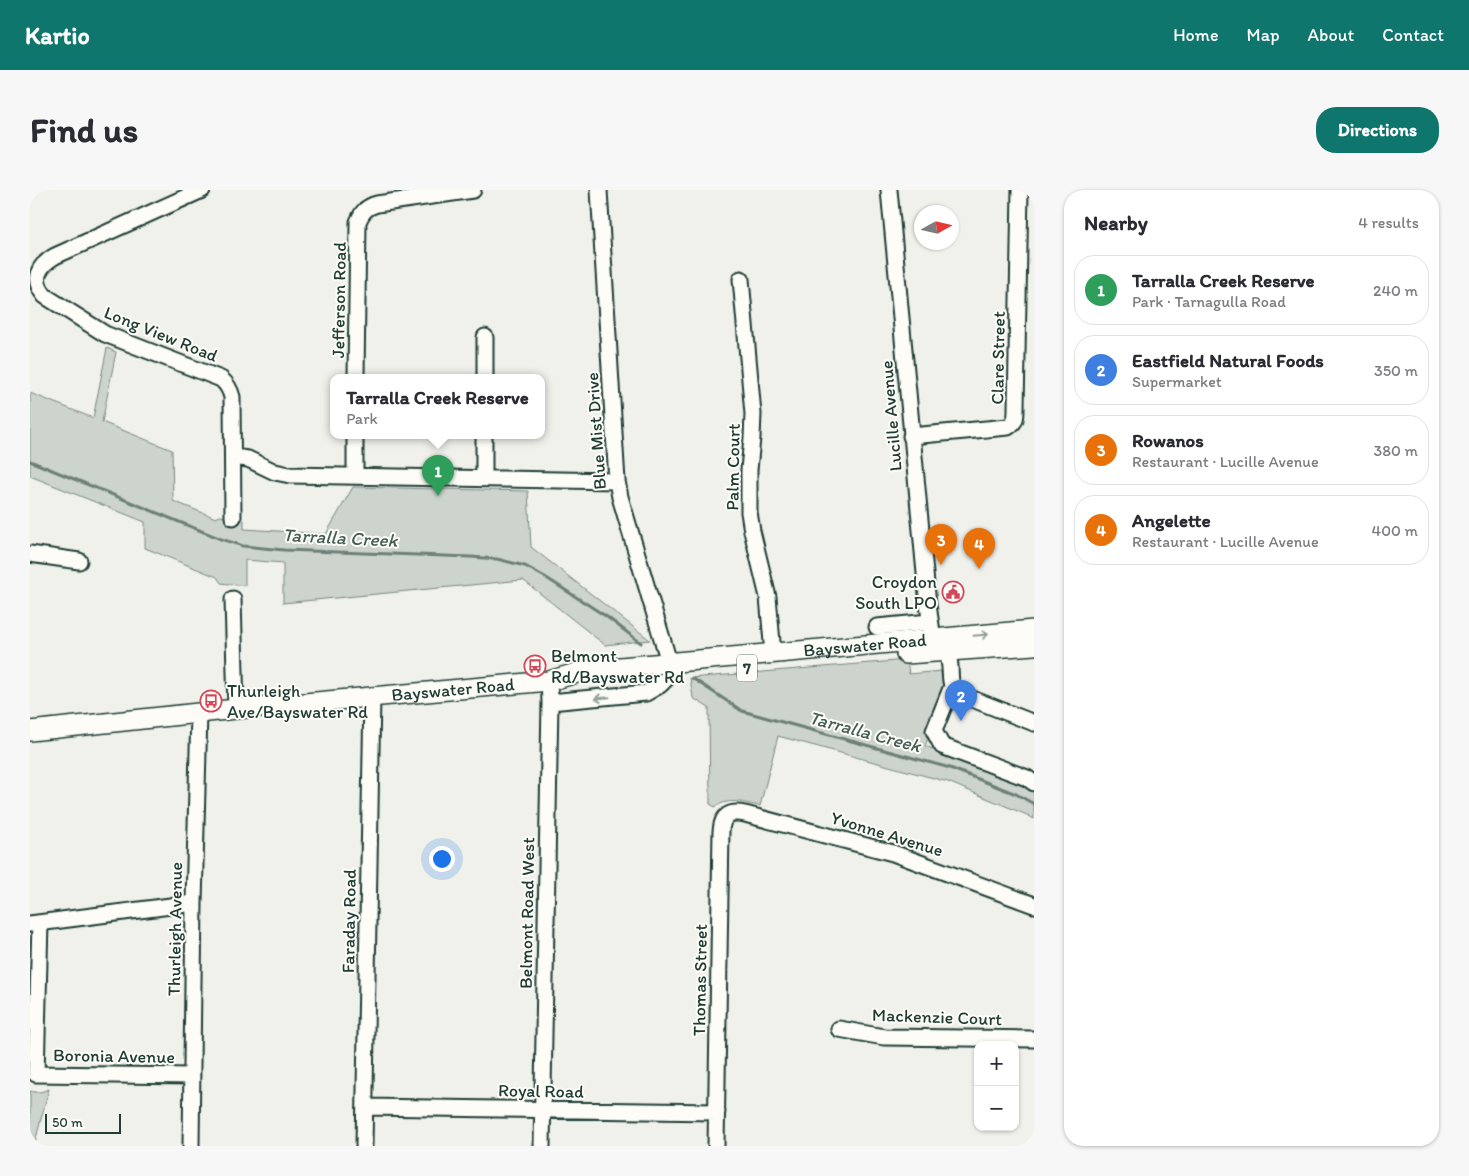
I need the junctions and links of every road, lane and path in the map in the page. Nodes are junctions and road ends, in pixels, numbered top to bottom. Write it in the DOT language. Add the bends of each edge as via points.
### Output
graph roads {
  1 [pos="202,190"];
  2 [pos="474,190"];
  3 [pos="599,190"];
  4 [pos="889,190"];
  5 [pos="1020,190"];
  6 [pos="741,279"];
  7 [pos="485,336"];
  8 [pos="356,374"];
  9 [pos="485,374"];
  10 [pos="912,436"];
  11 [pos="356,439"];
  12 [pos="484,439"];
  13 [pos="233,457"];
  14 [pos="355,476"];
  15 [pos="484,478"];
  16 [pos="617,481"];
  17 [pos="234,517"];
  18 [pos="30,554"];
  19 [pos="79,561"];
  20 [pos="233,599"];
  21 [pos="877,627"];
  22 [pos="1034,630"];
  23 [pos="936,637"];
  24 [pos="1034,644"];
  25 [pos="773,654"];
  26 [pos="670,668"];
  27 [pos="549,680"];
  28 [pos="952,686"];
  29 [pos="372,696"];
  30 [pos="550,702"];
  31 [pos="236,708"];
  32 [pos="199,713"];
  33 [pos="1034,723"];
  34 [pos="30,731"];
  35 [pos="1034,783"];
  36 [pos="727,816"];
  37 [pos="194,903"];
  38 [pos="1034,905"];
  39 [pos="35,923"];
  40 [pos="839,1028"];
  41 [pos="1034,1039"];
  42 [pos="192,1076"];
  43 [pos="365,1107"];
  44 [pos="543,1110"];
  45 [pos="717,1112"];
  46 [pos="191,1146"];
  47 [pos="364,1146"];
  48 [pos="542,1146"];
  49 [pos="716,1146"];
  1 -- 13 [label="street, Long View Road" via="55,256 41,266 38,284 45,296 105,334 221,379 232,396"];
  2 -- 8 [label="street, Jefferson Road" via="377,204 363,212 358,222"];
  3 -- 16 [label="street, Blue Mist Drive"];
  4 -- 10 [label="street, Lucille Avenue"];
  5 -- 10 [label="street, Clare Street" via="1016,418 1008,427"];
  6 -- 25 [label="street, Palm Court" via="753,414 750,512 768,597"];
  7 -- 9 [label="street"];
  10 -- 23 [label="street, Lucille Avenue"];
  11 -- 14 [label="street"];
  12 -- 15 [label="street"];
  13 -- 14 [label="street" via="248,459 275,472 290,475"];
  13 -- 17 [label="street, Long View Road"];
  14 -- 15 [label="street"];
  15 -- 16 [label="street"];
  16 -- 26 [label="street, Blue Mist Drive"];
  18 -- 19 [label="street"];
  20 -- 31 [label="street"];
  21 -- 23 [label="street"];
  23 -- 22 [label="main road, Bayswater Road / 7, one-way"];
  23 -- 24 [label="main road, Bayswater Road / 7"];
  23 -- 25 [label="main road, Bayswater Road / 7"];
  23 -- 26 [label="main road, Bayswater Road / 7"];
  23 -- 28 [label="street, Lucille Avenue" via="950,658"];
  25 -- 26 [label="main road, Bayswater Road / 7"];
  26 -- 27 [label="main road, Bayswater Road / 7" via="587,670"];
  26 -- 30 [label="street, one-way" via="651,695"];
  27 -- 29 [label="main road, Bayswater Road / 7"];
  27 -- 30 [label="street, Belmont Road West"];
  28 -- 33 [label="street" via="961,695"];
  28 -- 35 [label="street" via="934,731 942,746"];
  29 -- 31 [label="main road, Bayswater Road / 7"];
  29 -- 43 [label="street, Faraday Road"];
  30 -- 44 [label="street, Belmont Road West"];
  31 -- 32 [label="main road, Bayswater Road / 7"];
  32 -- 34 [label="main road, Bayswater Road / 7"];
  32 -- 37 [label="street, Thurleigh Avenue"];
  36 -- 38 [label="street, Yvonne Avenue" via="745,814 893,853"];
  36 -- 45 [label="street, Thomas Street" via="721,831"];
  37 -- 39 [label="street"];
  37 -- 42 [label="street, Thurleigh Avenue"];
  39 -- 42 [label="street, Boronia Avenue" via="36,1074"];
  40 -- 41 [label="street, Mackenzie Court" via="884,1037"];
  42 -- 46 [label="street, Thurleigh Avenue"];
  43 -- 44 [label="street, Royal Road"];
  43 -- 47 [label="street, Faraday Road"];
  44 -- 45 [label="street, Royal Road"];
  44 -- 48 [label="street, Belmont Road West"];
  45 -- 49 [label="street, Thomas Street"];
}
